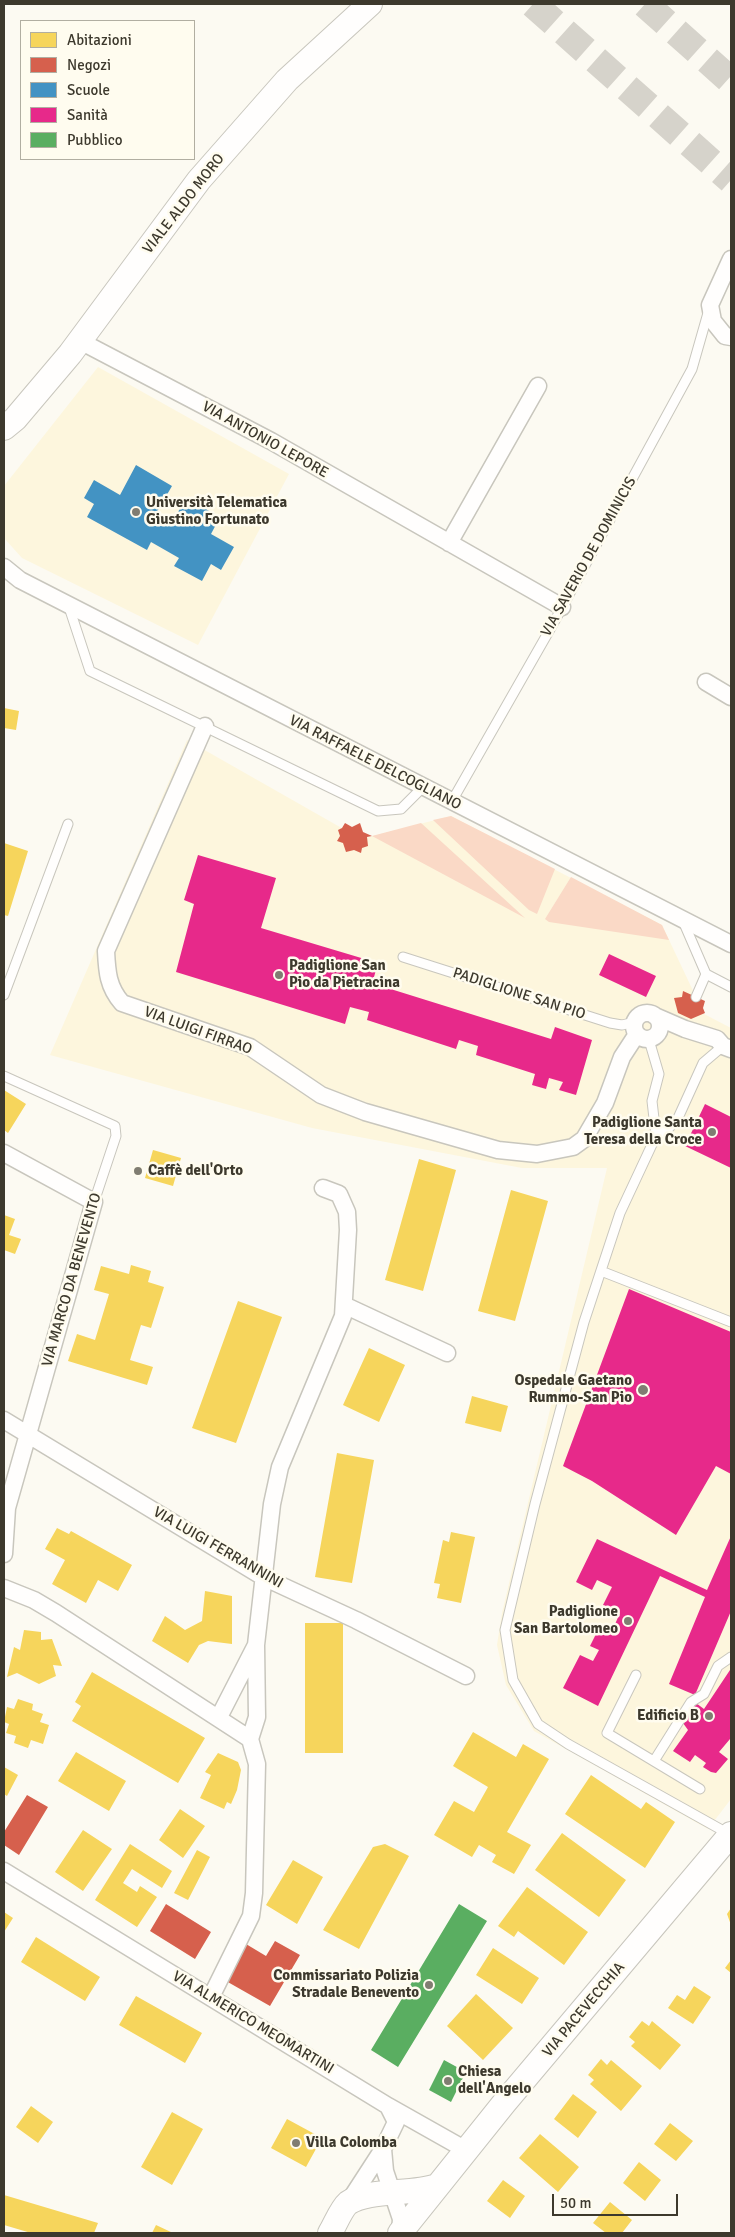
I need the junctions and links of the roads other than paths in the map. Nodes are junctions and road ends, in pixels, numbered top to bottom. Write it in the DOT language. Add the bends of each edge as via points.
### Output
graph roads {
  1 [pos="370,4"];
  2 [pos="731,259"];
  3 [pos="710,305"];
  4 [pos="731,337"];
  5 [pos="80,341"];
  6 [pos="538,386"];
  7 [pos="7,429"];
  8 [pos="449,543"];
  9 [pos="4,567"];
  10 [pos="4,576"];
  11 [pos="20,580"];
  12 [pos="68,604"];
  13 [pos="562,607"];
  14 [pos="706,682"];
  15 [pos="731,697"];
  16 [pos="205,726"];
  17 [pos="423,787"];
  18 [pos="452,802"];
  19 [pos="68,824"];
  20 [pos="682,918"];
  21 [pos="731,944"];
  22 [pos="404,957"];
  23 [pos="706,974"];
  24 [pos="731,987"];
  25 [pos="4,995"];
  26 [pos="696,997"];
  27 [pos="656,1016"];
  28 [pos="640,1032"];
  29 [pos="727,1047"];
  30 [pos="4,1076"];
  31 [pos="656,1136"];
  32 [pos="4,1153"];
  33 [pos="324,1188"];
  34 [pos="94,1202"];
  35 [pos="601,1271"];
  36 [pos="344,1305"];
  37 [pos="731,1322"];
  38 [pos="447,1353"];
  39 [pos="4,1420"];
  40 [pos="28,1435"];
  41 [pos="4,1554"];
  42 [pos="263,1577"];
  43 [pos="4,1588"];
  44 [pos="256,1645"];
  45 [pos="731,1657"];
  46 [pos="636,1675"];
  47 [pos="466,1676"];
  48 [pos="219,1717"];
  49 [pos="250,1739"];
  50 [pos="654,1761"];
  51 [pos="700,1789"];
  52 [pos="731,1834"];
  53 [pos="4,1871"];
  54 [pos="212,1997"];
  55 [pos="388,2106"];
  56 [pos="383,2149"];
  57 [pos="466,2150"];
  58 [pos="437,2186"];
  59 [pos="392,2193"];
  60 [pos="348,2203"];
  61 [pos="330,2233"];
  62 [pos="400,2233"];
  1 -- 5 [label="street, VIALE ALDO MORO" via="287,80 199,180"];
  2 -- 3 [label="street, VIA SAVERIO DE DOMINICIS"];
  3 -- 4 [label="street" via="713,321 725,336"];
  3 -- 13 [label="lane, VIA SAVERIO DE DOMINICIS" via="692,369"];
  5 -- 7 [label="street, VIALE ALDO MORO"];
  5 -- 8 [label="street, VIA ANTONIO LEPORE" via="271,441"];
  6 -- 8 [label="street"];
  8 -- 13 [label="street, VIA ANTONIO LEPORE"];
  9 -- 11 [label="street, VIA RAFFAELE DELCOGLIANO"];
  10 -- 11 [label="street, VIA RAFFAELE DELCOGLIANO"];
  11 -- 12 [label="street, VIA RAFFAELE DELCOGLIANO"];
  12 -- 16 [label="lane" via="90,670"];
  12 -- 17 [label="street, VIA RAFFAELE DELCOGLIANO"];
  13 -- 18 [label="lane, VIA SAVERIO DE DOMINICIS"];
  14 -- 15 [label="street"];
  16 -- 17 [label="lane" via="378,811 401,809"];
  16 -- 28 [label="street, VIA LUIGI FIRRAO" via="106,951 107,978 122,1003 250,1047 321,1095 365,1112 498,1150 537,1154 573,1147 584,1139 605,1103 622,1057"];
  17 -- 18 [label="street, VIA RAFFAELE DELCOGLIANO"];
  18 -- 20 [label="street, VIA RAFFAELE DELCOGLIANO"];
  19 -- 25 [label="lane"];
  20 -- 21 [label="street, VIA RAFFAELE DELCOGLIANO"];
  20 -- 23 [label="lane"];
  22 -- 28 [label="lane, PADIGLIONE SAN PIO"];
  23 -- 24 [label="lane"];
  23 -- 26 [label="lane"];
  27 -- 28 [label="street" via="644,1014"];
  27 -- 28 [label="street, VIA LUIGI FIRRAO" via="660,1032"];
  27 -- 29 [label="street" via="684,1022"];
  28 -- 31 [label="lane" via="659,1074 652,1101"];
  29 -- 31 [label="lane" via="703,1062 678,1118"];
  30 -- 34 [label="lane, VIA MARCO DA BENEVENTO" via="115,1126 116,1136"];
  31 -- 35 [label="lane" via="620,1213"];
  32 -- 34 [label="street"];
  33 -- 36 [label="street" via="339,1194 347,1212"];
  34 -- 40 [label="street, VIA MARCO DA BENEVENTO"];
  35 -- 37 [label="lane"];
  35 -- 52 [label="lane" via="535,1504 505,1630 513,1680 538,1724 550,1733"];
  36 -- 38 [label="street"];
  36 -- 42 [label="street" via="343,1316 280,1467"];
  39 -- 40 [label="street, VIA LUIGI FERRANNINI"];
  40 -- 41 [label="street, VIA MARCO DA BENEVENTO" via="7,1508"];
  40 -- 42 [label="street, VIA LUIGI FERRANNINI"];
  42 -- 44 [label="street"];
  42 -- 47 [label="street, VIA LUIGI FERRANNINI"];
  43 -- 48 [label="street" via="56,1613"];
  44 -- 48 [label="street"];
  44 -- 49 [label="street" via="257,1717"];
  45 -- 50 [label="lane" via="718,1666 704,1694 691,1702"];
  46 -- 50 [label="lane" via="607,1733"];
  48 -- 49 [label="street"];
  49 -- 54 [label="street" via="257,1764 251,1916"];
  50 -- 51 [label="lane"];
  52 -- 57 [label="street, VIA PACEVECCHIA"];
  53 -- 54 [label="street, VIA ALMERICO MEOMARTINI"];
  54 -- 55 [label="street, VIA ALMERICO MEOMARTINI"];
  55 -- 56 [label="street" via="396,2122"];
  55 -- 57 [label="street, VIA ALMERICO MEOMARTINI"];
  56 -- 59 [label="street"];
  56 -- 60 [label="street"];
  57 -- 58 [label="street, VIA PACEVECCHIA"];
  58 -- 59 [label="street" via="421,2192"];
  58 -- 62 [label="street, VIA PACEVECCHIA"];
  59 -- 60 [label="street"];
  59 -- 62 [label="street" via="401,2219"];
  60 -- 61 [label="street"];
}
